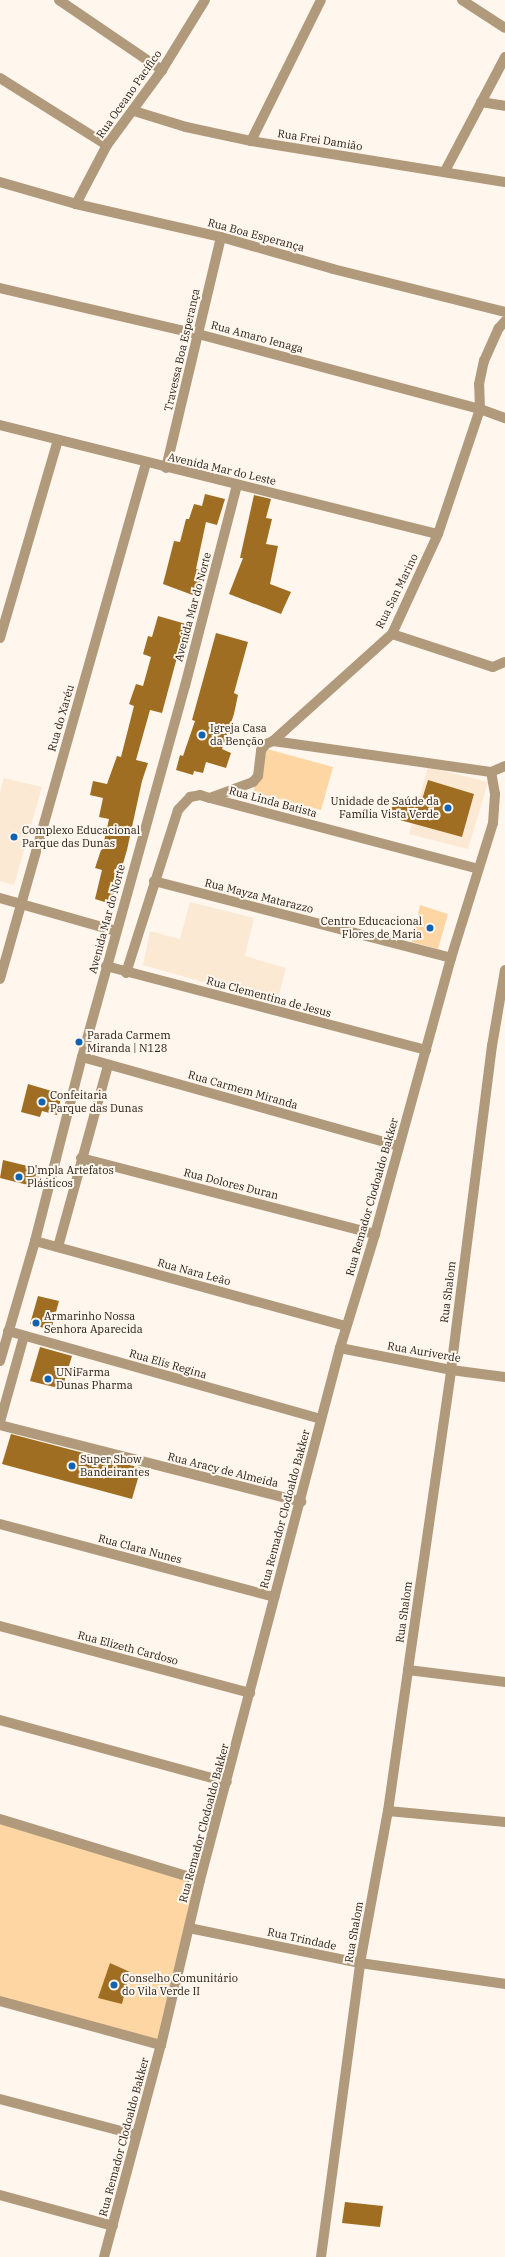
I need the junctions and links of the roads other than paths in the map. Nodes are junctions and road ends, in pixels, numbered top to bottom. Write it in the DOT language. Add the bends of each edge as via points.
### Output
graph roads {
  1 [pos="59,0"];
  2 [pos="205,0"];
  3 [pos="321,0"];
  4 [pos="462,0"];
  5 [pos="505,28"];
  6 [pos="505,57"];
  7 [pos="162,70"];
  8 [pos="0,78"];
  9 [pos="481,102"];
  10 [pos="505,106"];
  11 [pos="134,111"];
  12 [pos="251,141"];
  13 [pos="107,145"];
  14 [pos="445,171"];
  15 [pos="0,182"];
  16 [pos="505,182"];
  17 [pos="76,204"];
  18 [pos="221,237"];
  19 [pos="0,288"];
  20 [pos="505,312"];
  21 [pos="505,321"];
  22 [pos="198,334"];
  23 [pos="480,409"];
  24 [pos="505,418"];
  25 [pos="0,425"];
  26 [pos="58,440"];
  27 [pos="146,463"];
  28 [pos="166,468"];
  29 [pos="237,485"];
  30 [pos="438,534"];
  31 [pos="392,634"];
  32 [pos="0,638"];
  33 [pos="505,662"];
  34 [pos="273,741"];
  35 [pos="505,766"];
  36 [pos="491,772"];
  37 [pos="205,796"];
  38 [pos="478,869"];
  39 [pos="154,882"];
  40 [pos="0,898"];
  41 [pos="21,904"];
  42 [pos="116,931"];
  43 [pos="451,958"];
  44 [pos="106,966"];
  45 [pos="505,970"];
  46 [pos="126,973"];
  47 [pos="0,979"];
  48 [pos="426,1050"];
  49 [pos="82,1057"];
  50 [pos="108,1064"];
  51 [pos="399,1146"];
  52 [pos="81,1158"];
  53 [pos="375,1234"];
  54 [pos="35,1241"];
  55 [pos="58,1247"];
  56 [pos="346,1326"];
  57 [pos="8,1331"];
  58 [pos="24,1336"];
  59 [pos="340,1348"];
  60 [pos="0,1361"];
  61 [pos="451,1370"];
  62 [pos="505,1377"];
  63 [pos="321,1419"];
  64 [pos="0,1424"];
  65 [pos="301,1502"];
  66 [pos="0,1524"];
  67 [pos="274,1597"];
  68 [pos="0,1626"];
  69 [pos="408,1670"];
  70 [pos="505,1682"];
  71 [pos="250,1693"];
  72 [pos="0,1720"];
  73 [pos="227,1782"];
  74 [pos="388,1811"];
  75 [pos="0,1819"];
  76 [pos="505,1822"];
  77 [pos="200,1880"];
  78 [pos="189,1928"];
  79 [pos="360,1963"];
  80 [pos="505,1984"];
  81 [pos="0,2001"];
  82 [pos="161,2045"];
  83 [pos="0,2099"];
  84 [pos="136,2135"];
  85 [pos="0,2195"];
  86 [pos="113,2226"];
  87 [pos="104,2257"];
  88 [pos="321,2257"];
  1 -- 7 [label="street"];
  2 -- 7 [label="street, Rua Oceano Pacífico"];
  3 -- 12 [label="street"];
  4 -- 5 [label="street"];
  6 -- 9 [label="street"];
  7 -- 11 [label="street, Rua Oceano Pacífico"];
  8 -- 13 [label="street"];
  9 -- 10 [label="street"];
  9 -- 14 [label="street"];
  11 -- 12 [label="street, Rua Frei Damião" via="186,127"];
  11 -- 13 [label="street, Rua Oceano Pacífico"];
  12 -- 14 [label="street, Rua Frei Damião"];
  13 -- 17 [label="street, Rua Oceano Pacífico"];
  14 -- 16 [label="street, Rua Frei Damião"];
  15 -- 17 [label="street, Rua Boa Esperança"];
  17 -- 18 [label="street, Rua Boa Esperança"];
  18 -- 20 [label="street, Rua Boa Esperança" via="333,269"];
  18 -- 22 [label="street, Travessa Boa Esperança"];
  19 -- 22 [label="street, Rua Amaro Ienaga"];
  21 -- 23 [label="street, Rua San Marino" via="496,333 484,361 479,384"];
  22 -- 23 [label="street, Rua Amaro Ienaga"];
  22 -- 28 [label="street, Travessa Boa Esperança"];
  23 -- 24 [label="street, Rua Amaro Ienaga"];
  23 -- 30 [label="street, Rua San Marino"];
  25 -- 26 [label="street, Avenida Mar do Leste"];
  26 -- 27 [label="street, Avenida Mar do Leste"];
  26 -- 32 [label="street"];
  27 -- 28 [label="street, Avenida Mar do Leste"];
  27 -- 41 [label="street, Rua do Xaréu"];
  28 -- 29 [label="street, Avenida Mar do Leste"];
  29 -- 30 [label="street, Avenida Mar do Leste"];
  29 -- 42 [label="street, Avenida Mar do Norte" via="185,686"];
  30 -- 31 [label="street, Rua San Marino"];
  31 -- 33 [label="street" via="493,667"];
  31 -- 34 [label="street, Rua San Marino"];
  34 -- 36 [label="street"];
  34 -- 37 [label="street, Rua San Marino" via="261,750 260,770 253,782"];
  35 -- 36 [label="street"];
  36 -- 38 [label="street, Rua Remador Clodoaldo Bakker" via="495,794 493,823"];
  37 -- 38 [label="street, Rua Linda Batista"];
  37 -- 39 [label="street" via="190,797 178,810"];
  38 -- 43 [label="street, Rua Remador Clodoaldo Bakker"];
  39 -- 43 [label="street, Rua Mayza Matarazzo"];
  39 -- 46 [label="street"];
  40 -- 41 [label="street"];
  41 -- 42 [label="street"];
  41 -- 47 [label="street, Rua do Xaréu"];
  42 -- 44 [label="street, Avenida Mar do Norte"];
  43 -- 48 [label="street, Rua Remador Clodoaldo Bakker"];
  44 -- 46 [label="street, Rua Clementina de Jesus"];
  44 -- 49 [label="street, Avenida Mar do Norte"];
  45 -- 61 [label="street, Rua Shalom" via="492,1046"];
  46 -- 48 [label="street, Rua Clementina de Jesus"];
  48 -- 51 [label="street, Rua Remador Clodoaldo Bakker"];
  49 -- 50 [label="street, Rua Carmem Miranda"];
  49 -- 54 [label="street, Avenida Mar do Norte"];
  50 -- 51 [label="street, Rua Carmem Miranda"];
  50 -- 52 [label="street"];
  51 -- 53 [label="street, Rua Remador Clodoaldo Bakker"];
  52 -- 53 [label="street, Rua Dolores Duran"];
  52 -- 55 [label="street"];
  53 -- 56 [label="street, Rua Remador Clodoaldo Bakker"];
  54 -- 55 [label="street, Rua Nara Leão"];
  54 -- 57 [label="street, Avenida Mar do Norte"];
  55 -- 56 [label="street, Rua Nara Leão"];
  56 -- 59 [label="street, Rua Remador Clodoaldo Bakker"];
  57 -- 58 [label="street, Rua Elis Regina"];
  57 -- 60 [label="street, Avenida Mar do Norte"];
  58 -- 63 [label="street, Rua Elis Regina"];
  58 -- 64 [label="street"];
  59 -- 61 [label="street, Rua Auriverde"];
  59 -- 63 [label="street, Rua Remador Clodoaldo Bakker"];
  61 -- 62 [label="street, Rua Auriverde"];
  61 -- 69 [label="street, Rua Shalom"];
  63 -- 65 [label="street, Rua Remador Clodoaldo Bakker"];
  64 -- 65 [label="street, Rua Aracy de Almeida"];
  65 -- 67 [label="street, Rua Remador Clodoaldo Bakker"];
  66 -- 67 [label="street, Rua Clara Nunes"];
  67 -- 71 [label="street, Rua Remador Clodoaldo Bakker"];
  68 -- 71 [label="street, Rua Elizeth Cardoso"];
  69 -- 70 [label="street"];
  69 -- 74 [label="street, Rua Shalom"];
  71 -- 73 [label="street, Rua Remador Clodoaldo Bakker"];
  72 -- 73 [label="street"];
  73 -- 77 [label="street, Rua Remador Clodoaldo Bakker"];
  74 -- 76 [label="street"];
  74 -- 79 [label="street, Rua Shalom"];
  75 -- 77 [label="street"];
  77 -- 78 [label="street, Rua Remador Clodoaldo Bakker"];
  78 -- 79 [label="street, Rua Trindade"];
  78 -- 82 [label="street, Rua Remador Clodoaldo Bakker"];
  79 -- 80 [label="street, Rua Trindade"];
  79 -- 88 [label="street, Rua Shalom"];
  81 -- 82 [label="street"];
  82 -- 84 [label="street, Rua Remador Clodoaldo Bakker"];
  83 -- 84 [label="street"];
  84 -- 86 [label="street, Rua Remador Clodoaldo Bakker"];
  85 -- 86 [label="street"];
  86 -- 87 [label="street, Rua Remador Clodoaldo Bakker"];
}
